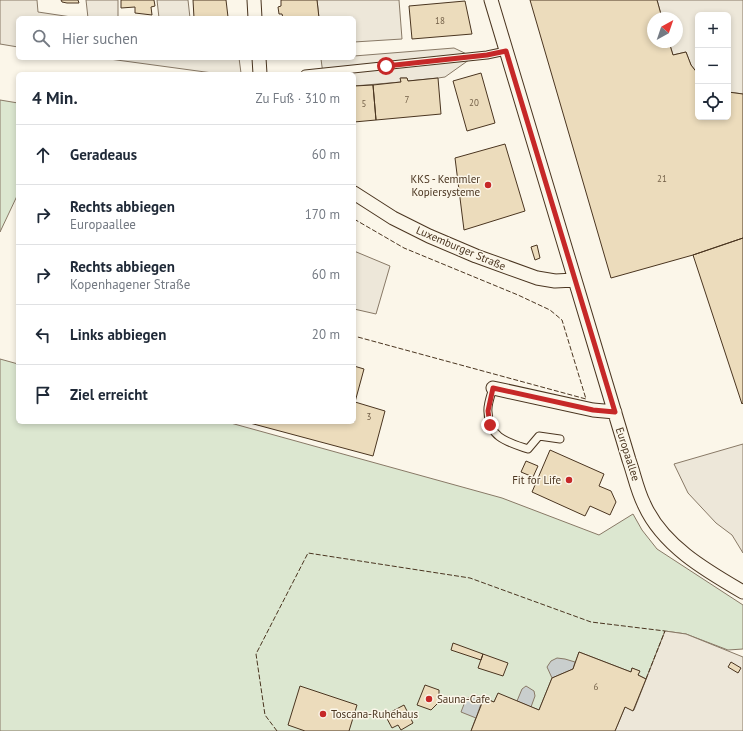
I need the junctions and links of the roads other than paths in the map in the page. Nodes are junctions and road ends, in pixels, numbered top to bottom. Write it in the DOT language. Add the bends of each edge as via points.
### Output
graph roads {
  1 [pos="254,0"];
  2 [pos="491,0"];
  3 [pos="255,16"];
  4 [pos="506,51"];
  5 [pos="259,60"];
  6 [pos="260,72"];
  7 [pos="325,72"];
  8 [pos="356,194"];
  9 [pos="575,280"];
  10 [pos="493,388"];
  11 [pos="615,412"];
  12 [pos="560,439"];
  13 [pos="743,592"];
  1 -- 3 [label="street"];
  2 -- 4 [label="street, Europaallee"];
  4 -- 7 [label="lane" via="473,57"];
  4 -- 9 [label="street, Europaallee"];
  5 -- 6 [label="street"];
  8 -- 9 [label="street, Luxemburger Straße" via="428,236 476,256 537,278 555,281"];
  9 -- 11 [label="street, Europaallee"];
  10 -- 11 [label="street" via="593,410"];
  10 -- 12 [label="lane" via="488,411 490,425 496,434 507,442 528,449 539,436"];
  11 -- 13 [label="street, Europaallee" via="644,504 654,522 681,551"];
}
